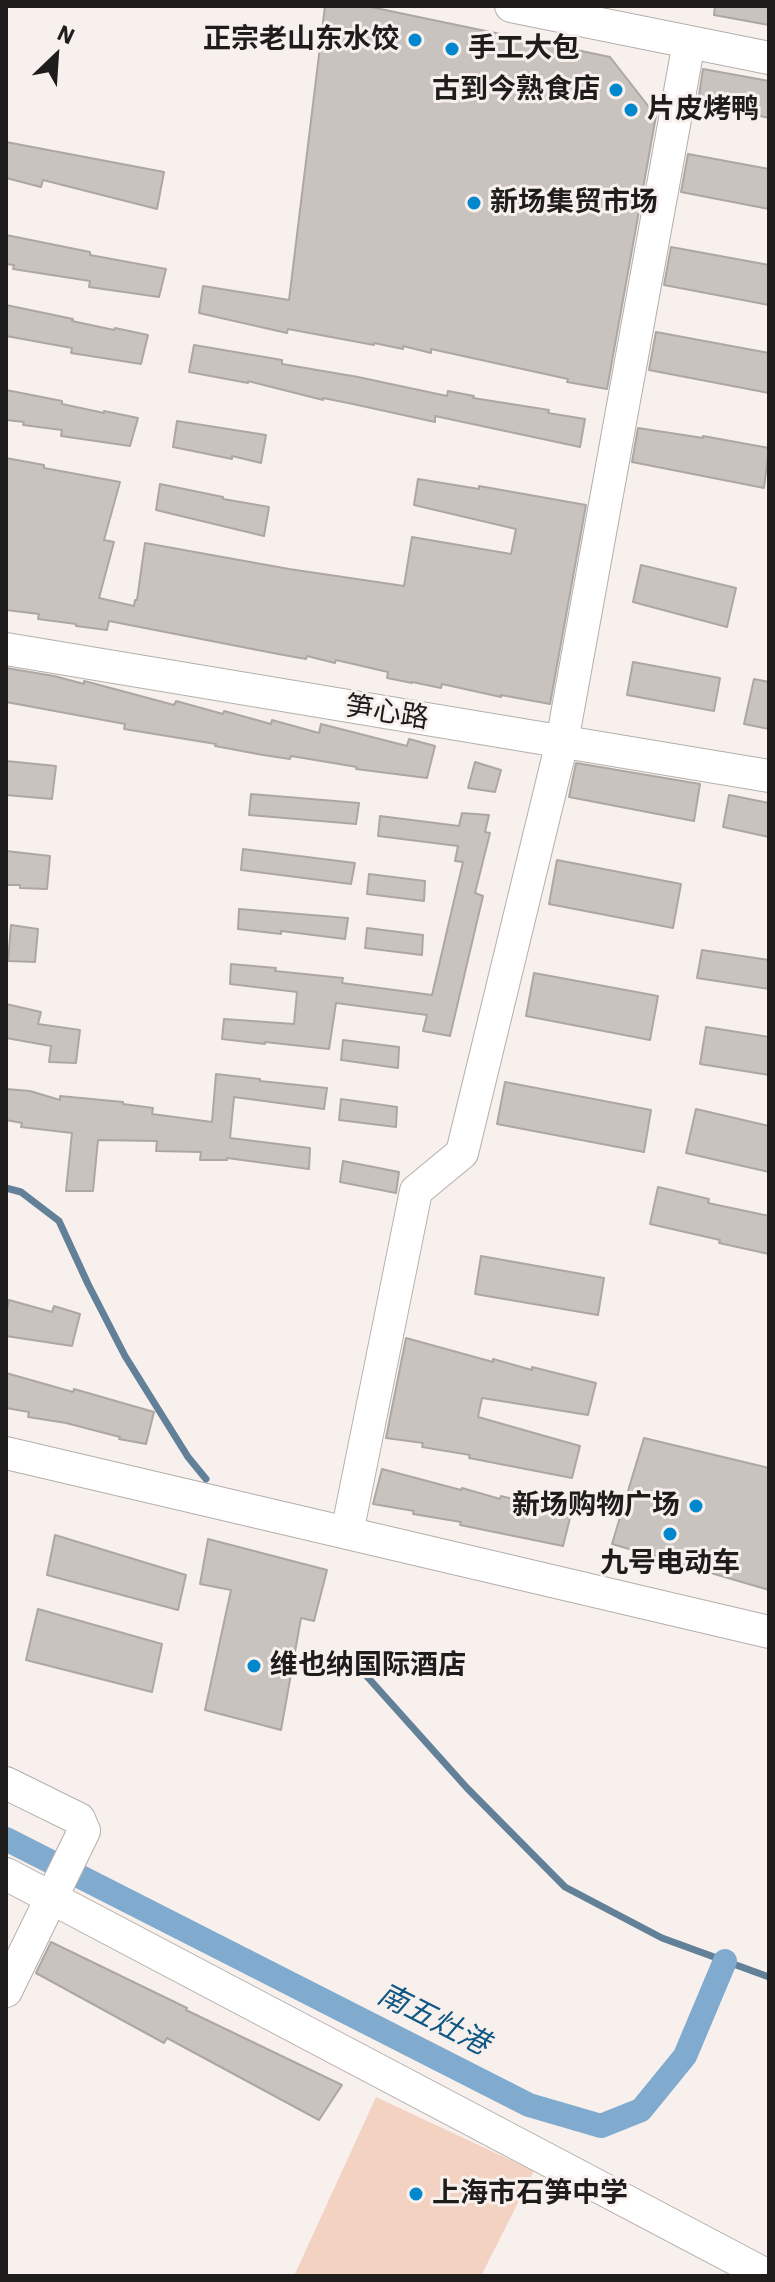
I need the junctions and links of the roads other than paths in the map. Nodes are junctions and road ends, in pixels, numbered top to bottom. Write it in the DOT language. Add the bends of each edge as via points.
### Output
graph roads {
  1 [pos="511,6"];
  2 [pos="689,42"];
  3 [pos="769,58"];
  4 [pos="6,649"];
  5 [pos="562,742"];
  6 [pos="769,776"];
  7 [pos="6,1453"];
  8 [pos="347,1533"];
  9 [pos="769,1632"];
  10 [pos="6,1783"];
  11 [pos="6,1874"];
  12 [pos="51,1897"];
  13 [pos="6,1991"];
  14 [pos="768,2276"];
  1 -- 2 [label="street"];
  2 -- 3 [label="street"];
  2 -- 5 [label="street"];
  4 -- 5 [label="street, 笋心路"];
  5 -- 6 [label="street, 笋心路"];
  5 -- 8 [label="street" via="462,1153 416,1191"];
  7 -- 8 [label="street"];
  8 -- 9 [label="street"];
  10 -- 12 [label="street" via="79,1819 84,1831"];
  11 -- 12 [label="street"];
  12 -- 13 [label="street"];
  12 -- 14 [label="street"];
}
